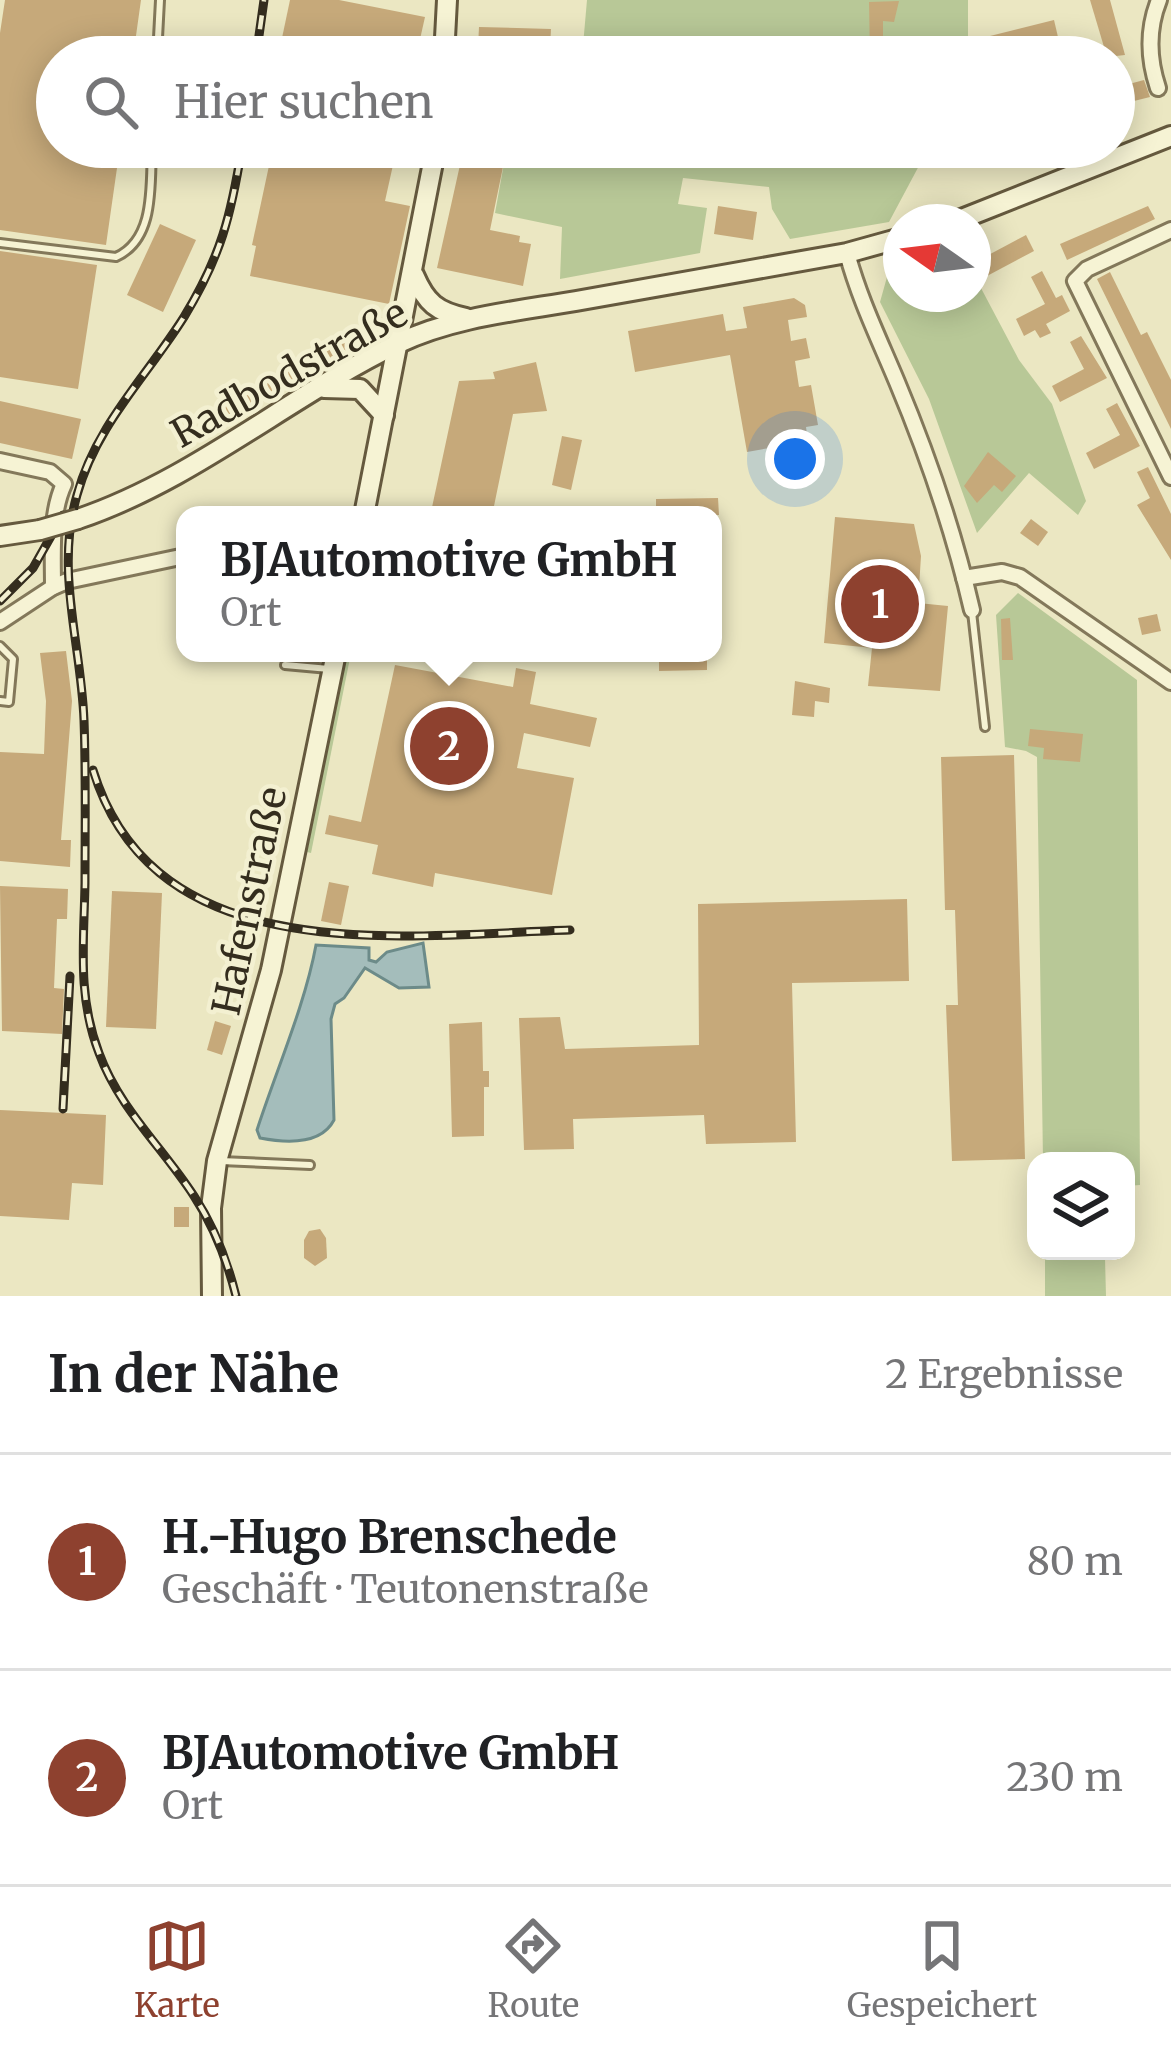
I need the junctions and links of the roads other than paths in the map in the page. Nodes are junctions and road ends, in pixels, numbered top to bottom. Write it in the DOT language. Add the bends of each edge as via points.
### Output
graph roads {
  1 [pos="160,0"];
  2 [pos="448,0"];
  3 [pos="1159,0"];
  4 [pos="158,36"];
  5 [pos="445,36"];
  6 [pos="1158,88"];
  7 [pos="1169,139"];
  8 [pos="1135,152"];
  9 [pos="150,168"];
  10 [pos="432,168"];
  11 [pos="1094,168"];
  12 [pos="991,208"];
  13 [pos="1171,230"];
  14 [pos="0,243"];
  15 [pos="883,243"];
  16 [pos="847,253"];
  17 [pos="414,275"];
  18 [pos="476,320"];
  19 [pos="400,342"];
  20 [pos="320,388"];
  21 [pos="384,415"];
  22 [pos="0,461"];
  23 [pos="1171,477"];
  24 [pos="366,506"];
  25 [pos="0,536"];
  26 [pos="176,558"];
  27 [pos="964,578"];
  28 [pos="52,586"];
  29 [pos="971,610"];
  30 [pos="0,622"];
  31 [pos="0,646"];
  32 [pos="318,662"];
  33 [pos="334,662"];
  34 [pos="285,664"];
  35 [pos="1171,682"];
  36 [pos="0,701"];
  37 [pos="985,727"];
  38 [pos="217,1161"];
  39 [pos="310,1165"];
  40 [pos="212,1296"];
  1 -- 4 [label="lane"];
  2 -- 5 [label="main road"];
  3 -- 6 [label="street" via="1149,37"];
  7 -- 8 [label="main road"];
  9 -- 14 [label="lane" via="145,221 132,249 116,257"];
  10 -- 17 [label="main road"];
  11 -- 12 [label="main road"];
  13 -- 23 [label="street" via="1076,281"];
  15 -- 16 [label="main road, Radbodstraße"];
  16 -- 18 [label="main road, Radbodstraße"];
  16 -- 27 [label="street"];
  17 -- 18 [label="main road" via="437,310"];
  17 -- 19 [label="main road"];
  18 -- 19 [label="main road, Radbodstraße"];
  19 -- 20 [label="main road, Radbodstraße"];
  19 -- 21 [label="main road"];
  20 -- 21 [label="main road" via="360,389"];
  20 -- 25 [label="main road, Radbodstraße, bridge" via="109,508"];
  21 -- 24 [label="main road"];
  22 -- 28 [label="street" via="50,472 64,484"];
  26 -- 28 [label="street"];
  27 -- 29 [label="street"];
  27 -- 35 [label="street" via="1019,577"];
  28 -- 30 [label="street"];
  29 -- 37 [label="lane"];
  31 -- 36 [label="lane" via="13,659 9,702"];
  32 -- 34 [label="lane"];
  33 -- 38 [label="main road, Hafenstraße" via="271,970"];
  38 -- 39 [label="lane"];
  38 -- 40 [label="main road, Hafenstraße"];
}
